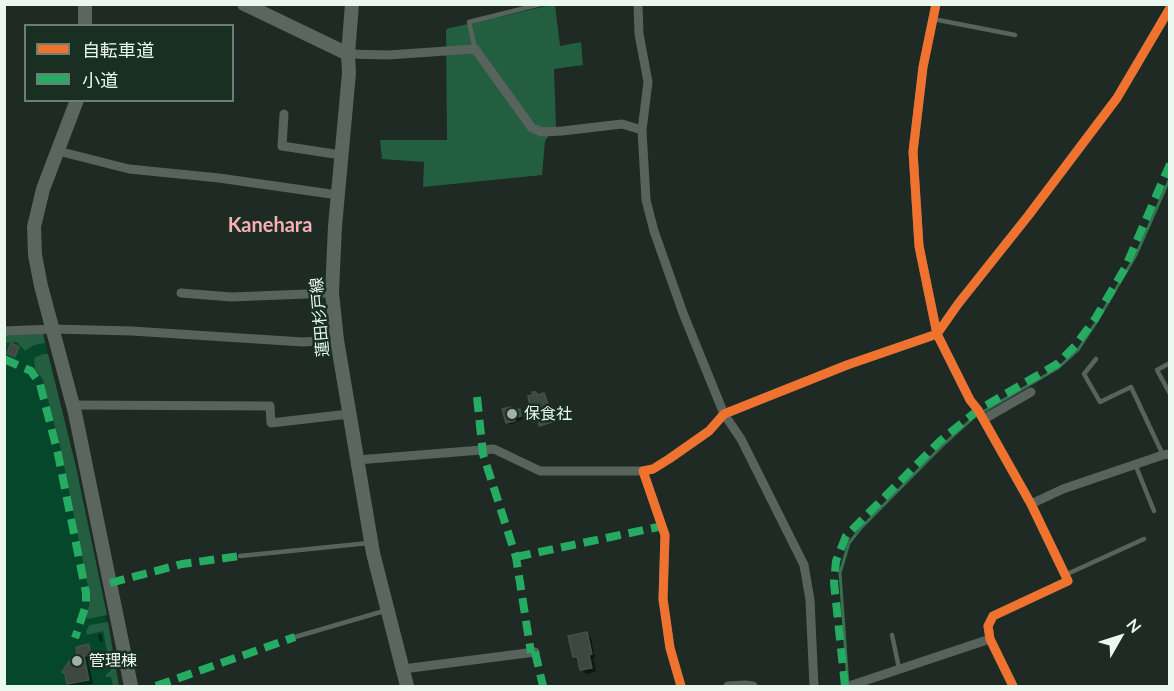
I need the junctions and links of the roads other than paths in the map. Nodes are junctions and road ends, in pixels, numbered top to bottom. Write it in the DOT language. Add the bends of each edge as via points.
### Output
graph roads {
  1 [pos="85,4"];
  2 [pos="244,4"];
  3 [pos="352,4"];
  4 [pos="541,4"];
  5 [pos="638,4"];
  6 [pos="936,4"];
  7 [pos="1170,8"];
  8 [pos="933,19"];
  9 [pos="85,24"];
  10 [pos="1015,35"];
  11 [pos="475,50"];
  12 [pos="348,54"];
  13 [pos="76,102"];
  14 [pos="284,114"];
  15 [pos="642,130"];
  16 [pos="58,151"];
  17 [pos="341,155"];
  18 [pos="338,195"];
  19 [pos="181,293"];
  20 [pos="332,293"];
  21 [pos="53,329"];
  22 [pos="4,331"];
  23 [pos="937,334"];
  24 [pos="337,340"];
  25 [pos="1096,359"];
  26 [pos="1170,363"];
  27 [pos="1031,392"];
  28 [pos="1170,394"];
  29 [pos="73,405"];
  30 [pos="350,414"];
  31 [pos="724,414"];
  32 [pos="984,420"];
  33 [pos="1166,454"];
  34 [pos="357,460"];
  35 [pos="1135,464"];
  36 [pos="643,471"];
  37 [pos="1031,504"];
  38 [pos="1154,511"];
  39 [pos="1144,539"];
  40 [pos="372,542"];
  41 [pos="240,556"];
  42 [pos="1065,575"];
  43 [pos="388,610"];
  44 [pos="892,636"];
  45 [pos="295,637"];
  46 [pos="990,639"];
  47 [pos="536,652"];
  48 [pos="403,669"];
  49 [pos="900,669"];
  50 [pos="852,686"];
  51 [pos="131,687"];
  52 [pos="407,687"];
  53 [pos="681,687"];
  54 [pos="728,687"];
  55 [pos="753,687"];
  56 [pos="814,687"];
  57 [pos="1013,687"];
  1 -- 9 [label="main road"];
  2 -- 12 [label="main road"];
  3 -- 12 [label="main road, 蓮田杉戸線"];
  4 -- 11 [label="lane" via="469,22"];
  5 -- 15 [label="street" via="648,82"];
  6 -- 8 [label="street"];
  7 -- 23 [label="street" via="1117,98"];
  8 -- 10 [label="lane"];
  8 -- 23 [label="street" via="913,152 919,246"];
  11 -- 12 [label="street"];
  11 -- 15 [label="street" via="532,128 542,132 621,124"];
  12 -- 17 [label="main road, 蓮田杉戸線"];
  13 -- 16 [label="main road"];
  14 -- 17 [label="street" via="282,146"];
  15 -- 31 [label="street" via="646,200 654,231"];
  16 -- 18 [label="street" via="129,169"];
  16 -- 21 [label="main road" via="34,227 37,265"];
  17 -- 18 [label="main road, 蓮田杉戸線"];
  18 -- 20 [label="main road, 蓮田杉戸線"];
  19 -- 20 [label="street" via="231,297"];
  20 -- 24 [label="main road, 蓮田杉戸線"];
  21 -- 22 [label="street"];
  21 -- 24 [label="street" via="303,342"];
  21 -- 29 [label="main road"];
  23 -- 31 [label="street"];
  23 -- 32 [label="street"];
  24 -- 30 [label="main road, 蓮田杉戸線"];
  25 -- 33 [label="lane" via="1084,374 1100,402 1131,387"];
  26 -- 28 [label="lane" via="1157,369"];
  27 -- 32 [label="street"];
  29 -- 30 [label="street" via="270,406 271,423"];
  29 -- 51 [label="main road"];
  30 -- 34 [label="main road, 蓮田杉戸線"];
  31 -- 36 [label="street" via="669,459"];
  31 -- 56 [label="street" via="741,439 804,565 810,600"];
  32 -- 37 [label="street"];
  33 -- 35 [label="street"];
  34 -- 36 [label="street" via="494,449 540,471"];
  34 -- 40 [label="main road, 蓮田杉戸線"];
  35 -- 37 [label="street"];
  35 -- 38 [label="lane"];
  36 -- 53 [label="street" via="665,535 663,599"];
  37 -- 42 [label="street"];
  39 -- 42 [label="lane"];
  40 -- 41 [label="lane"];
  40 -- 43 [label="main road, 蓮田杉戸線"];
  42 -- 46 [label="street" via="1068,580 993,616 988,626"];
  43 -- 45 [label="lane"];
  43 -- 48 [label="main road, 蓮田杉戸線"];
  44 -- 49 [label="lane"];
  46 -- 49 [label="street"];
  46 -- 57 [label="street"];
  47 -- 48 [label="street"];
  48 -- 52 [label="main road, 蓮田杉戸線"];
  49 -- 50 [label="street"];
  54 -- 55 [label="street"];
}
